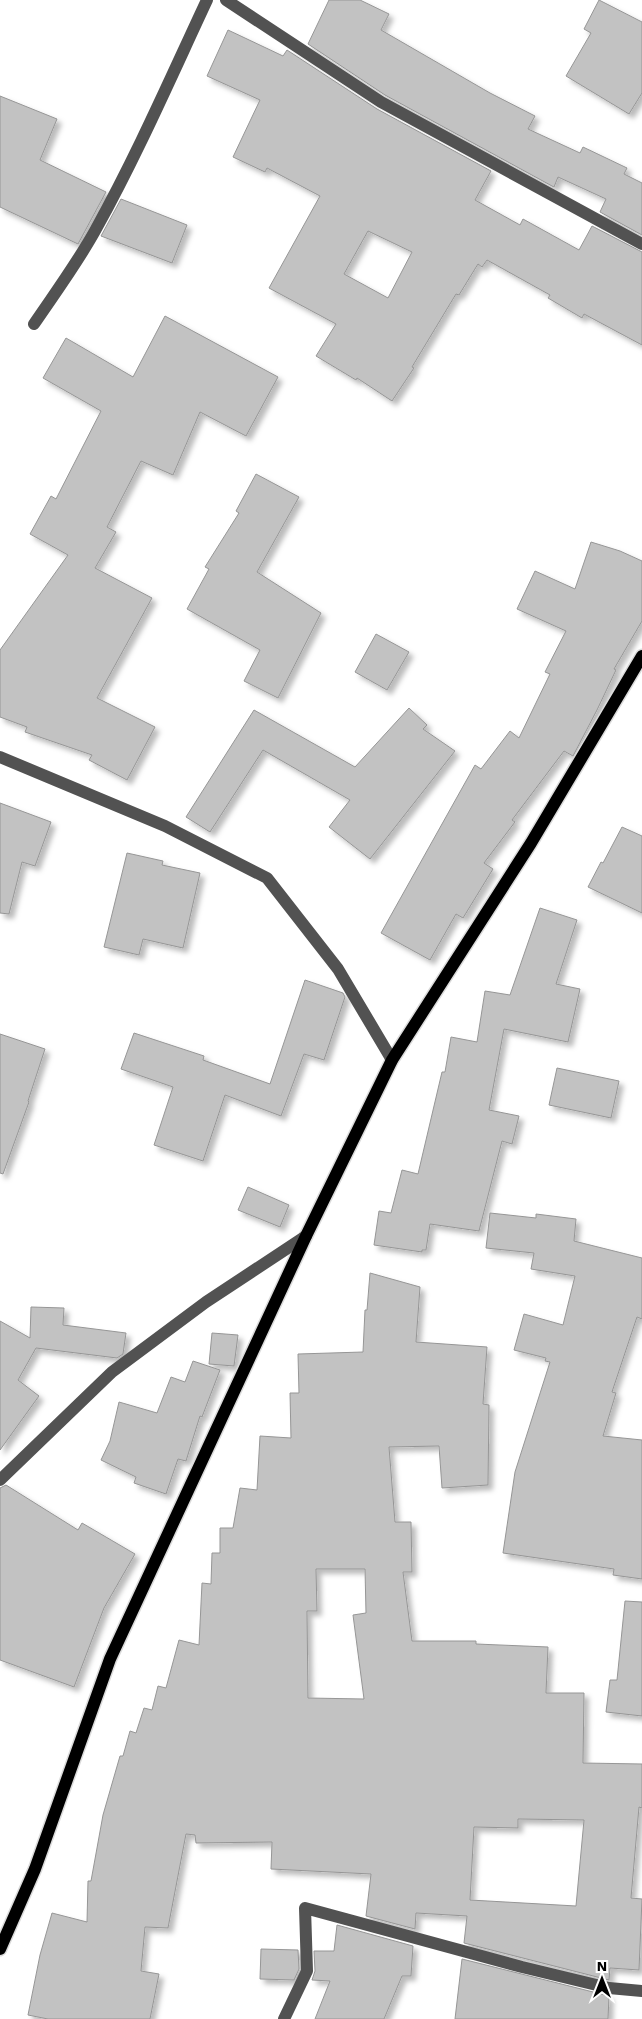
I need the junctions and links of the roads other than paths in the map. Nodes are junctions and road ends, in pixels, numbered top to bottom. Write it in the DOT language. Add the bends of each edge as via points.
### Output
graph roads {
  1 [pos="207,0"];
  2 [pos="226,0"];
  3 [pos="642,244"];
  4 [pos="34,324"];
  5 [pos="642,656"];
  6 [pos="0,757"];
  7 [pos="392,1060"];
  8 [pos="306,1236"];
  9 [pos="0,1480"];
  10 [pos="0,1949"];
  11 [pos="642,1991"];
  12 [pos="284,2019"];
  1 -- 4 [label="street" via="96,230"];
  2 -- 3 [label="street" via="382,102"];
  5 -- 7 [label="main road" via="531,843"];
  6 -- 7 [label="street" via="165,826 267,878 338,969"];
  7 -- 8 [label="main road"];
  8 -- 9 [label="street" via="206,1302 112,1372"];
  8 -- 10 [label="main road" via="110,1659 34,1869"];
  11 -- 12 [label="street" via="609,1988 522,1967 305,1908 307,1971"];
}
